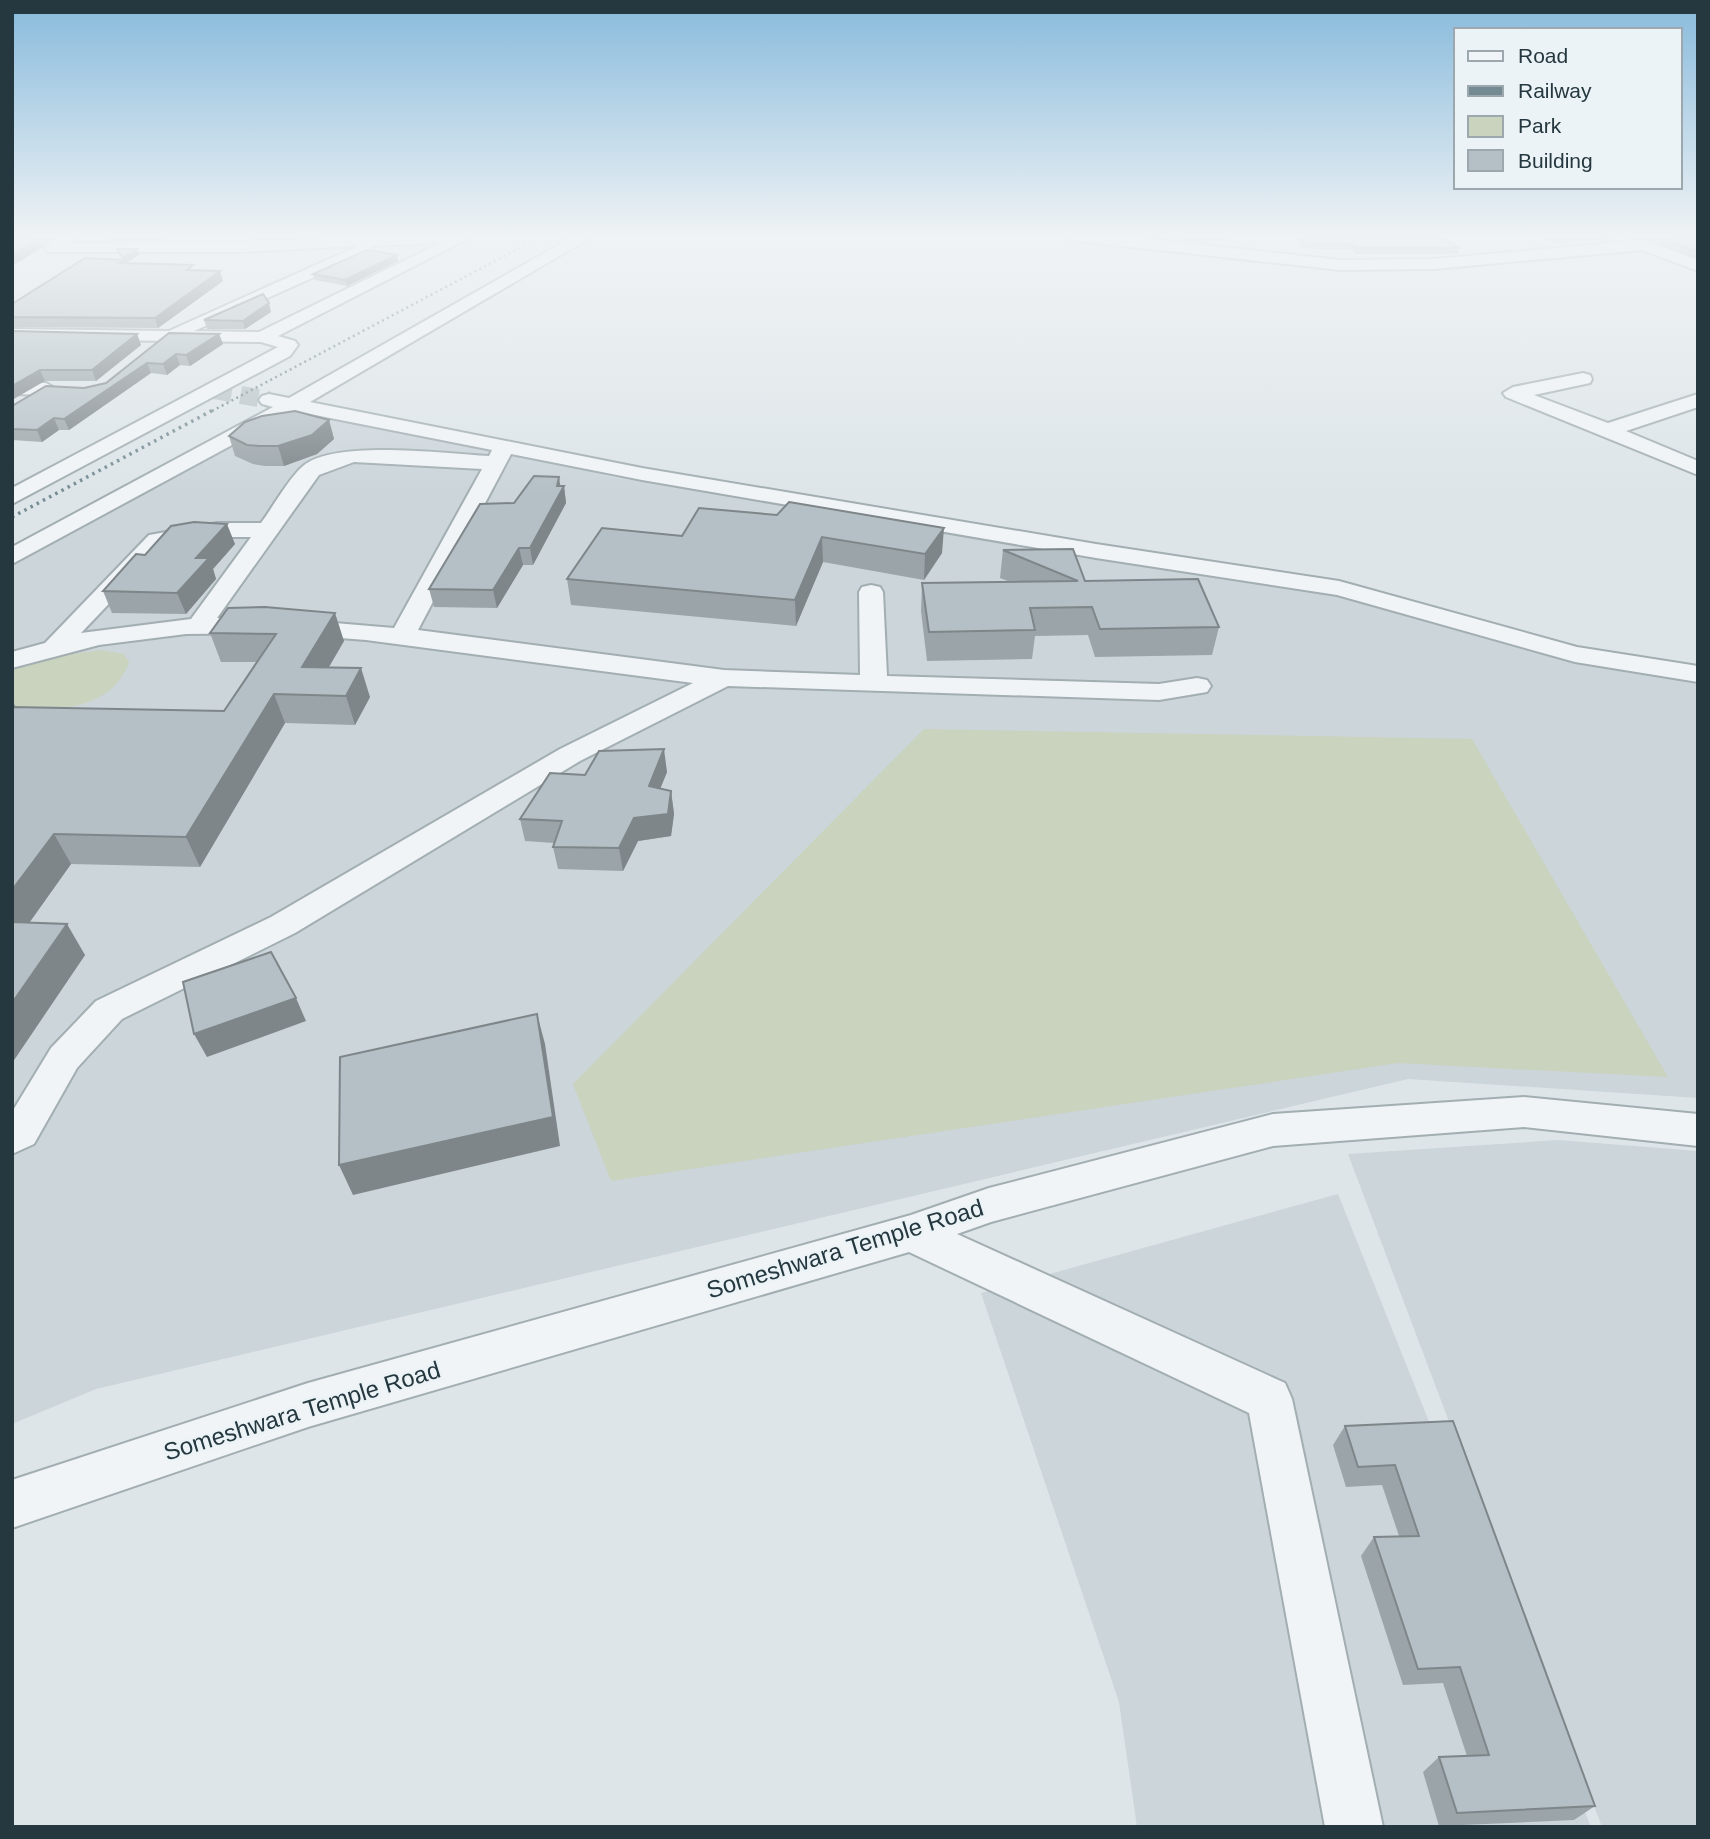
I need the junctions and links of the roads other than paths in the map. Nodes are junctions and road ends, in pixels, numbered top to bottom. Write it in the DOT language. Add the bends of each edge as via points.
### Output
graph roads {
  1 [pos="203,321"];
  2 [pos="294,321"];
  3 [pos="438,321"];
  4 [pos="12,334"];
  5 [pos="166,337"];
  6 [pos="262,337"];
  7 [pos="148,352"];
  8 [pos="1583,379"];
  9 [pos="68,390"];
  10 [pos="18,396"];
  11 [pos="269,400"];
  12 [pos="1698,400"];
  13 [pos="293,404"];
  14 [pos="1607,430"];
  15 [pos="499,455"];
  16 [pos="1698,469"];
  17 [pos="12,497"];
  18 [pos="267,530"];
  19 [pos="12,557"];
  20 [pos="871,592"];
  21 [pos="198,626"];
  22 [pos="402,637"];
  23 [pos="57,644"];
  24 [pos="12,660"];
  25 [pos="1698,674"];
  26 [pos="724,678"];
  27 [pos="874,683"];
  28 [pos="1197,686"];
  29 [pos="1698,1130"];
  30 [pos="12,1138"];
  31 [pos="911,1234"];
  32 [pos="12,1503"];
  33 [pos="1354,1827"];
  1 -- 5 [label="street"];
  2 -- 6 [label="street"];
  3 -- 13 [label="street"];
  4 -- 5 [label="street"];
  5 -- 6 [label="street"];
  5 -- 7 [label="street"];
  6 -- 17 [label="street" via="289,345 284,352"];
  8 -- 14 [label="street" via="1513,393"];
  9 -- 10 [label="street" via="46,389"];
  11 -- 13 [label="street"];
  12 -- 14 [label="street"];
  13 -- 15 [label="street"];
  13 -- 19 [label="street"];
  14 -- 16 [label="street"];
  15 -- 18 [label="street" via="338,459 311,470"];
  15 -- 22 [label="street"];
  15 -- 25 [label="street" via="642,474 1339,588 1575,654"];
  18 -- 21 [label="street"];
  18 -- 23 [label="street" via="217,530 157,540"];
  20 -- 27 [label="street"];
  21 -- 22 [label="street" via="328,628"];
  21 -- 23 [label="street"];
  22 -- 26 [label="street"];
  23 -- 24 [label="street"];
  26 -- 27 [label="street"];
  26 -- 30 [label="street" via="570,755 283,925 108,1010 65,1058 20,1133"];
  27 -- 28 [label="street" via="1159,692"];
  29 -- 31 [label="street, Someshwara Temple Road" via="1524,1112 1273,1130 989,1205"];
  31 -- 32 [label="street, Someshwara Temple Road" via="308,1405"];
  31 -- 33 [label="street" via="1269,1399"];
}
